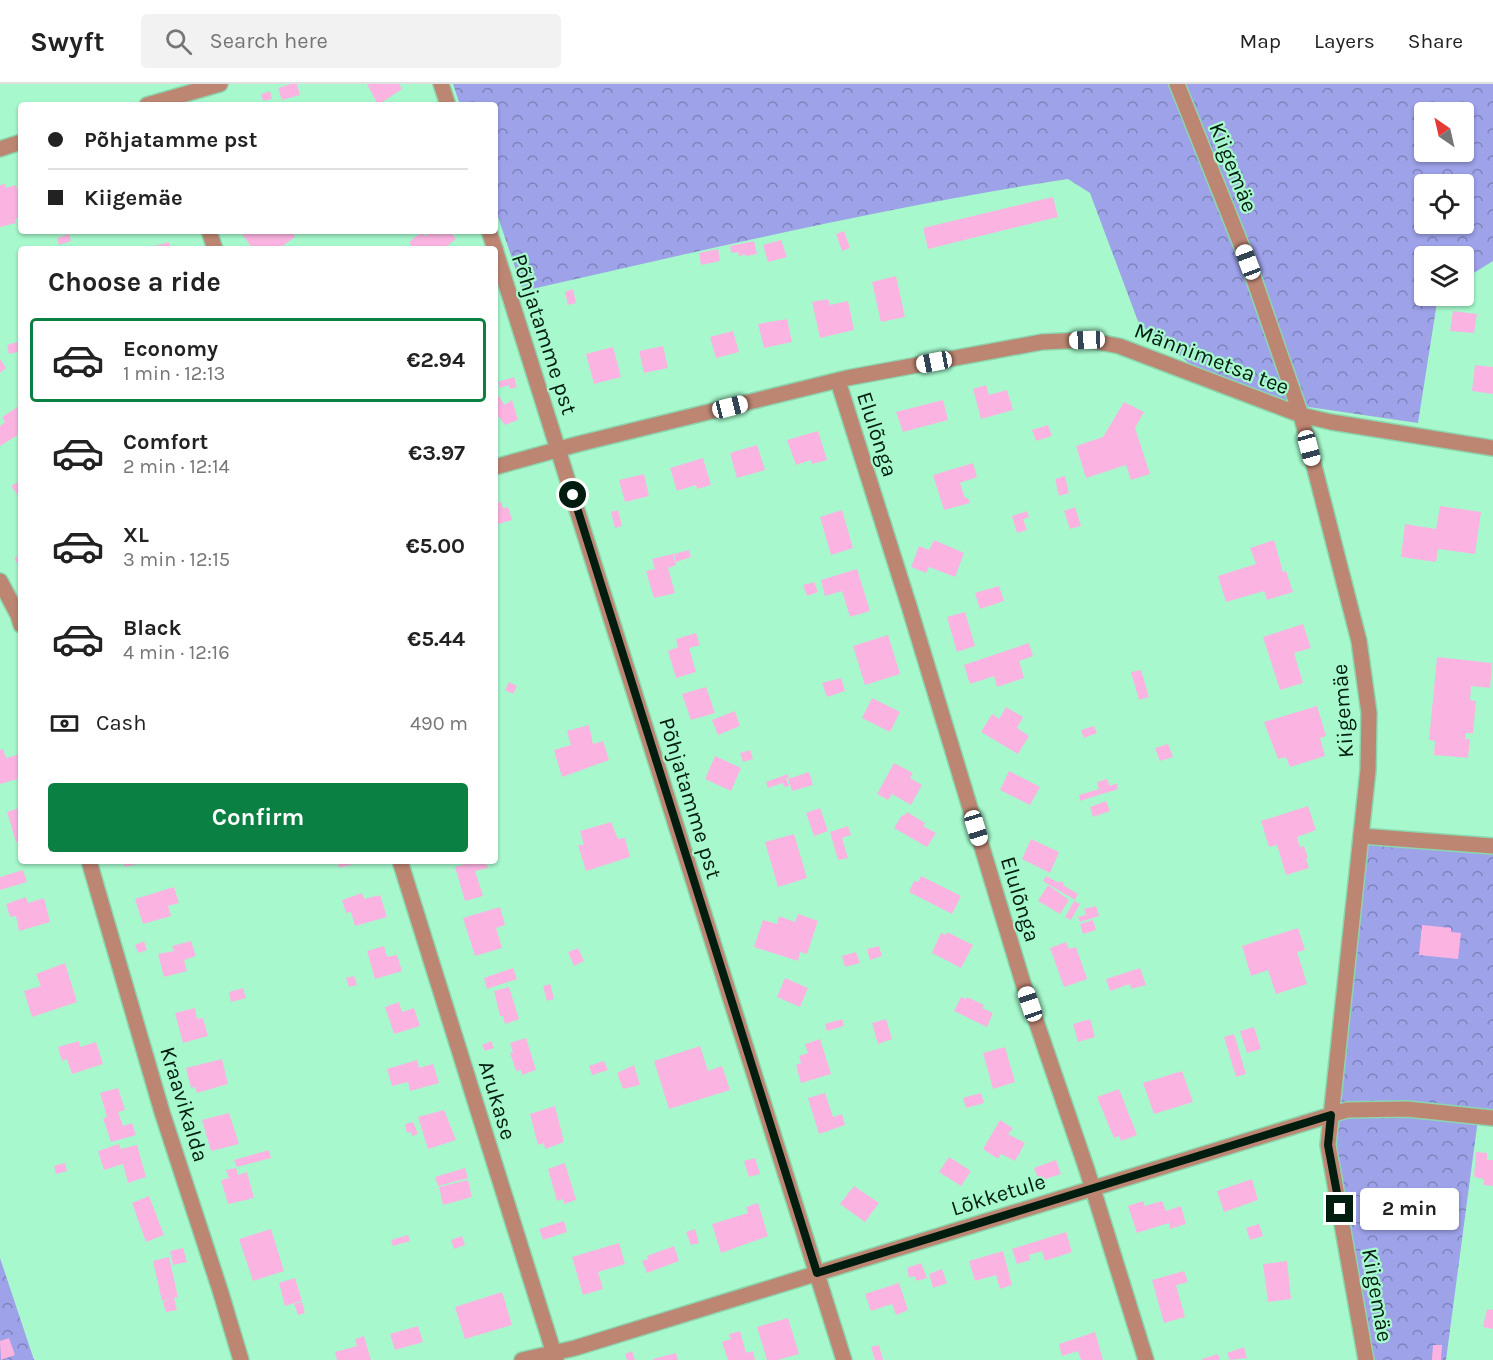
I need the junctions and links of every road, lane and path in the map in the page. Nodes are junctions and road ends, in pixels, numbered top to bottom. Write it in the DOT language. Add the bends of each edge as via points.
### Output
graph roads {
  1 [pos="220,84"];
  2 [pos="441,84"];
  3 [pos="1177,84"];
  4 [pos="168,102"];
  5 [pos="447,102"];
  6 [pos="18,143"];
  7 [pos="0,149"];
  8 [pos="498,259"];
  9 [pos="838,381"];
  10 [pos="1301,415"];
  11 [pos="1493,448"];
  12 [pos="558,450"];
  13 [pos="498,466"];
  14 [pos="0,580"];
  15 [pos="11,602"];
  16 [pos="18,618"];
  17 [pos="1361,836"];
  18 [pos="1493,846"];
  19 [pos="90,864"];
  20 [pos="401,864"];
  21 [pos="1331,1115"];
  22 [pos="1493,1118"];
  23 [pos="1092,1189"];
  24 [pos="817,1273"];
  25 [pos="555,1356"];
  26 [pos="241,1360"];
  27 [pos="522,1360"];
  28 [pos="844,1360"];
  29 [pos="1146,1360"];
  30 [pos="1366,1360"];
  1 -- 4 [label="street"];
  2 -- 5 [label="street"];
  3 -- 10 [label="street, Kiigemäe" via="1248,262"];
  6 -- 7 [label="street"];
  8 -- 12 [label="street, Põhjatamme pst"];
  9 -- 10 [label="street, Männimetsa tee" via="1042,342 1087,340 1119,346"];
  9 -- 12 [label="street, Männimetsa tee"];
  9 -- 23 [label="street, Elulõnga" via="1023,983"];
  10 -- 11 [label="street, Männimetsa tee"];
  10 -- 17 [label="street, Kiigemäe" via="1359,641 1368,713 1368,770"];
  12 -- 13 [label="street, Männimetsa tee"];
  12 -- 24 [label="street, Põhjatamme pst"];
  14 -- 15 [label="street"];
  15 -- 16 [label="street"];
  17 -- 18 [label="street"];
  17 -- 21 [label="street, Kiigemäe"];
  19 -- 26 [label="street, Kraavikalda" via="162,1112"];
  20 -- 25 [label="street, Arukase"];
  21 -- 22 [label="street, Lõkketule" via="1347,1110 1407,1109"];
  21 -- 23 [label="street, Lõkketule"];
  21 -- 30 [label="street, Kiigemäe" via="1328,1145"];
  23 -- 24 [label="street, Lõkketule"];
  23 -- 29 [label="street, Elulõnga"];
  24 -- 25 [label="street, Lõkketule"];
  24 -- 28 [label="street, Põhjatamme pst"];
  25 -- 27 [label="street, Lõkketule"];
}
